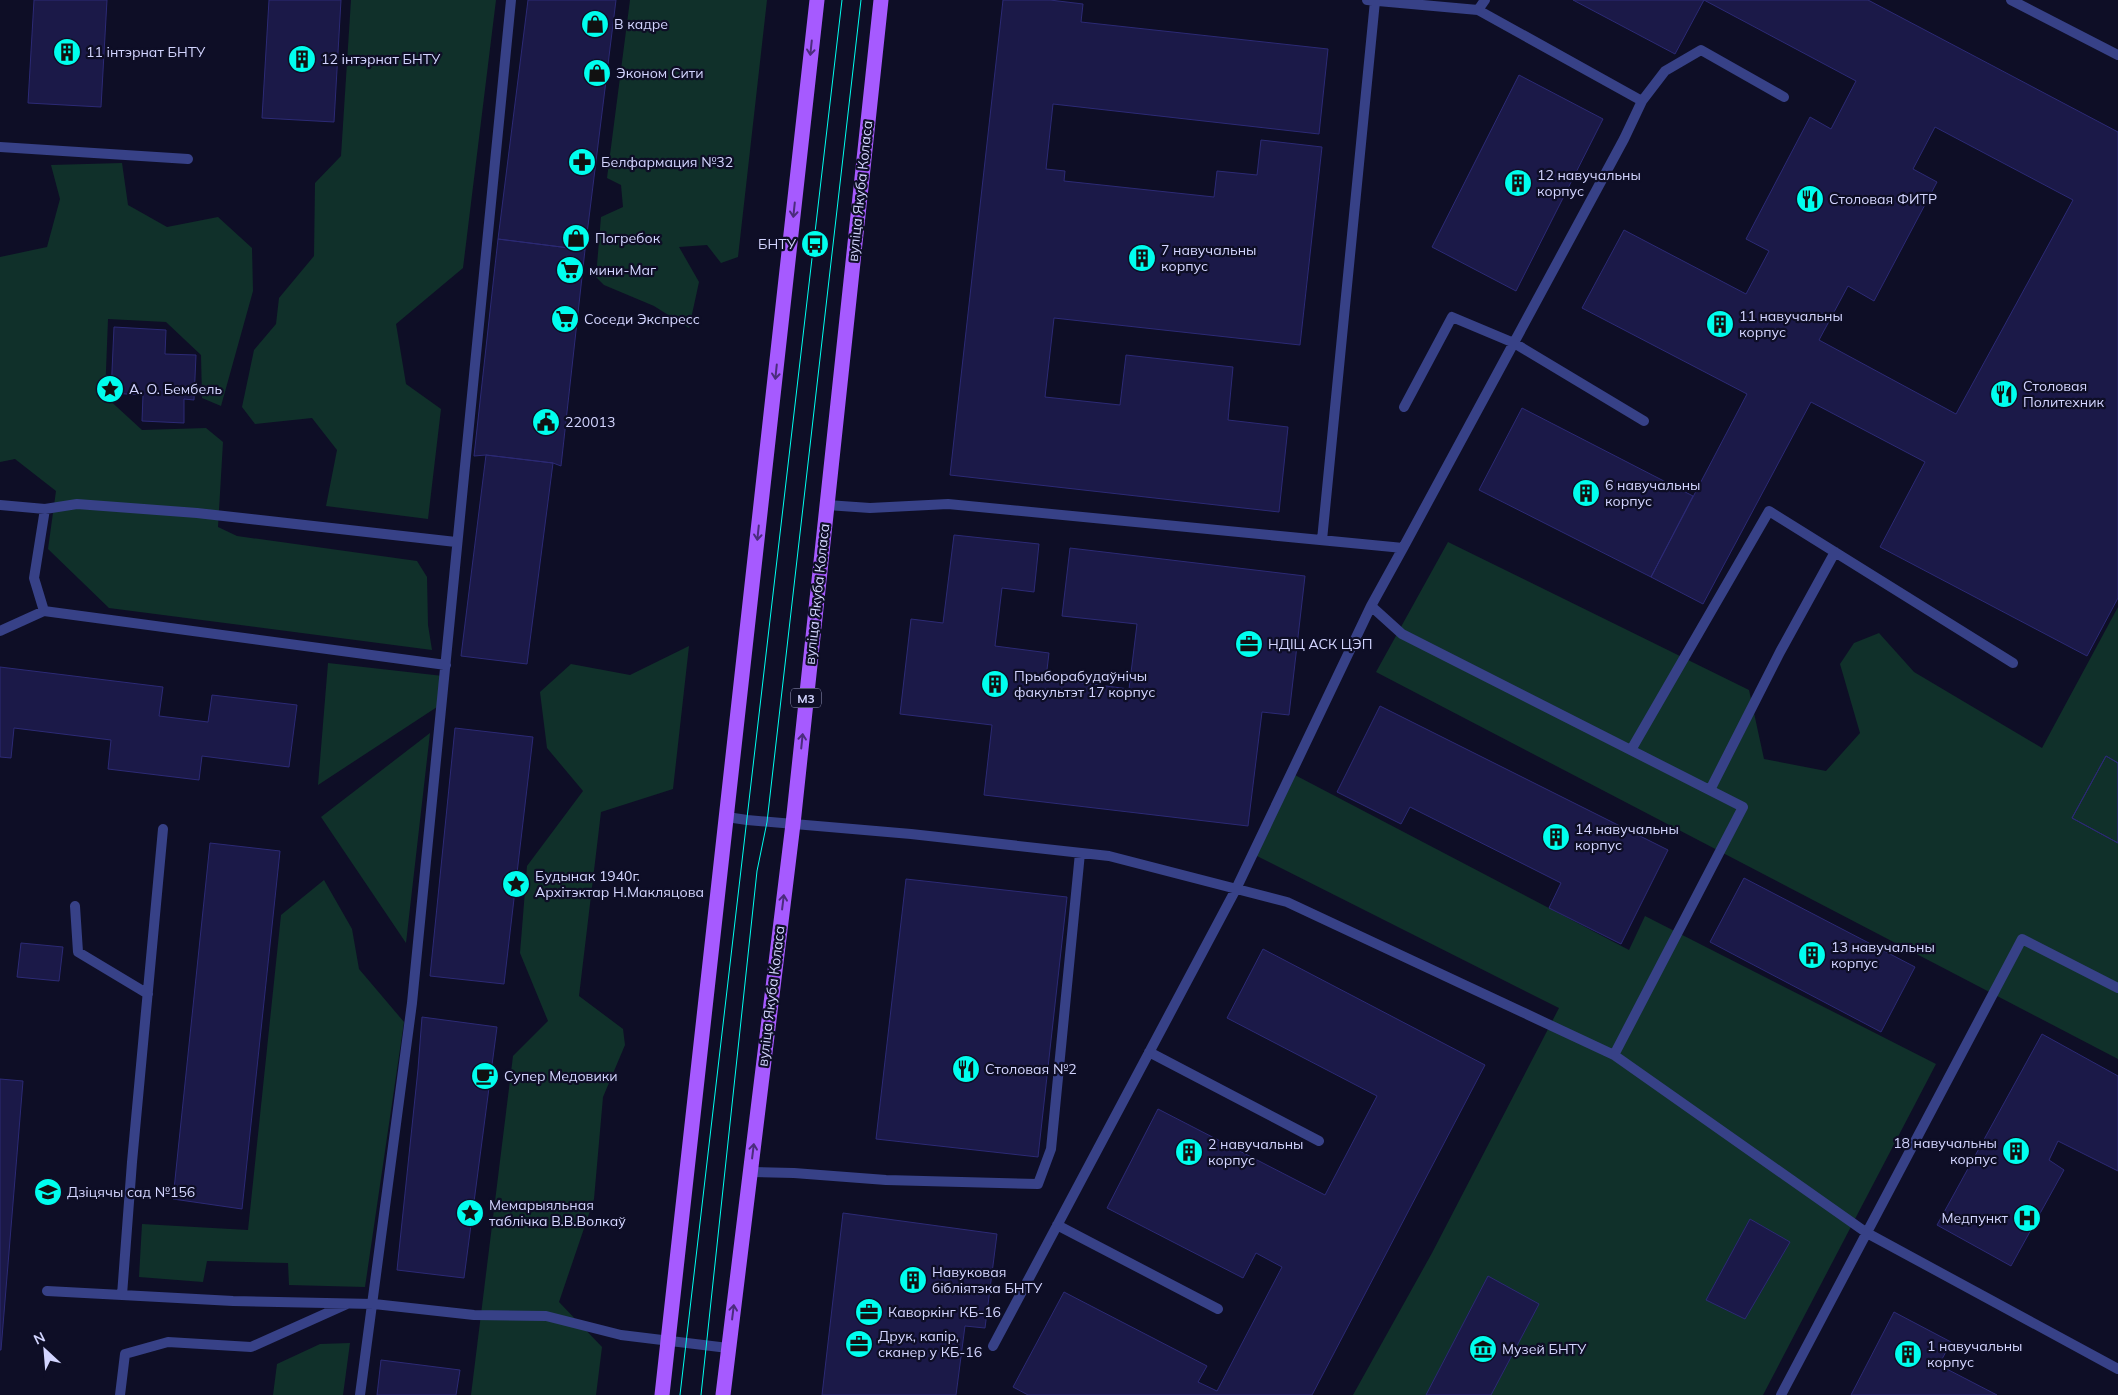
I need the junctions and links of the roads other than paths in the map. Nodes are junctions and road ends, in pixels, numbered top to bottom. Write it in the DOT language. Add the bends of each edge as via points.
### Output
graph roads {
  1 [pos="510,0"];
  2 [pos="817,0"];
  3 [pos="881,0"];
  4 [pos="1371,0"];
  5 [pos="1484,0"];
  6 [pos="2010,0"];
  7 [pos="1478,10"];
  8 [pos="2118,56"];
  9 [pos="1784,96"];
  10 [pos="1642,101"];
  11 [pos="0,147"];
  12 [pos="188,159"];
  13 [pos="1514,343"];
  14 [pos="1404,407"];
  15 [pos="1644,421"];
  16 [pos="0,505"];
  17 [pos="827,505"];
  18 [pos="44,509"];
  19 [pos="1322,540"];
  20 [pos="456,542"];
  21 [pos="1403,548"];
  22 [pos="1835,552"];
  23 [pos="1371,606"];
  24 [pos="44,611"];
  25 [pos="0,631"];
  26 [pos="2013,663"];
  27 [pos="446,665"];
  28 [pos="1631,750"];
  29 [pos="1710,790"];
  30 [pos="727,817"];
  31 [pos="793,824"];
  32 [pos="163,829"];
  33 [pos="1080,853"];
  34 [pos="1236,889"];
  35 [pos="75,906"];
  36 [pos="2118,988"];
  37 [pos="148,994"];
  38 [pos="1149,1052"];
  39 [pos="1614,1055"];
  40 [pos="1319,1141"];
  41 [pos="750,1172"];
  42 [pos="1057,1225"];
  43 [pos="1866,1233"];
  44 [pos="47,1291"];
  45 [pos="122,1295"];
  46 [pos="351,1303"];
  47 [pos="374,1304"];
  48 [pos="1218,1309"];
  49 [pos="668,1341"];
  50 [pos="993,1346"];
  51 [pos="728,1348"];
  52 [pos="2118,1369"];
  53 [pos="120,1395"];
  54 [pos="360,1395"];
  55 [pos="662,1395"];
  56 [pos="723,1395"];
  57 [pos="1780,1395"];
  1 -- 20 [label="street"];
  2 -- 30 [label="main road, one-way"];
  3 -- 17 [label="main road, вуліца Якуба Коласа / М3"];
  4 -- 7 [label="street"];
  4 -- 19 [label="street"];
  5 -- 7 [label="street"];
  6 -- 8 [label="street"];
  7 -- 10 [label="street"];
  9 -- 10 [label="street" via="1701,50 1665,71"];
  10 -- 13 [label="street"];
  11 -- 12 [label="street"];
  13 -- 14 [label="street" via="1452,317"];
  13 -- 15 [label="street"];
  13 -- 21 [label="street"];
  16 -- 18 [label="street"];
  17 -- 19 [label="street" via="870,508 948,504"];
  31 -- 17 [label="main road, вуліца Якуба Коласа / М3, one-way"];
  18 -- 20 [label="street" via="78,504 197,513"];
  18 -- 24 [label="street" via="34,578"];
  19 -- 21 [label="street"];
  20 -- 27 [label="street"];
  21 -- 23 [label="street"];
  22 -- 26 [label="street"];
  22 -- 28 [label="street" via="1769,511"];
  22 -- 29 [label="street"];
  23 -- 28 [label="street" via="1402,634"];
  23 -- 34 [label="street"];
  24 -- 25 [label="street"];
  24 -- 27 [label="street"];
  27 -- 47 [label="street" via="412,1003"];
  28 -- 29 [label="street"];
  29 -- 39 [label="street" via="1742,807"];
  30 -- 31 [label="street"];
  30 -- 49 [label="main road"];
  31 -- 33 [label="street"];
  41 -- 31 [label="main road, вуліца Якуба Коласа / М3, one-way"];
  32 -- 37 [label="street"];
  33 -- 34 [label="street" via="1109,856"];
  33 -- 41 [label="street" via="1051,1149 1038,1184"];
  34 -- 38 [label="street"];
  34 -- 39 [label="street" via="1287,902"];
  35 -- 37 [label="street" via="78,952"];
  36 -- 43 [label="street" via="2022,939"];
  37 -- 45 [label="street"];
  38 -- 40 [label="street"];
  38 -- 42 [label="street"];
  39 -- 43 [label="street"];
  51 -- 41 [label="main road, вуліца Якуба Коласа / М3, one-way"];
  42 -- 48 [label="street"];
  42 -- 50 [label="street"];
  43 -- 52 [label="street"];
  43 -- 57 [label="street"];
  44 -- 45 [label="street"];
  45 -- 46 [label="street"];
  46 -- 47 [label="street"];
  46 -- 53 [label="street" via="251,1347 168,1342 125,1354"];
  47 -- 49 [label="street" via="474,1315 546,1316 621,1335"];
  47 -- 54 [label="street"];
  49 -- 51 [label="street"];
  49 -- 55 [label="main road"];
  51 -- 56 [label="main road, вуліца Якуба Коласа / М3"];
}
